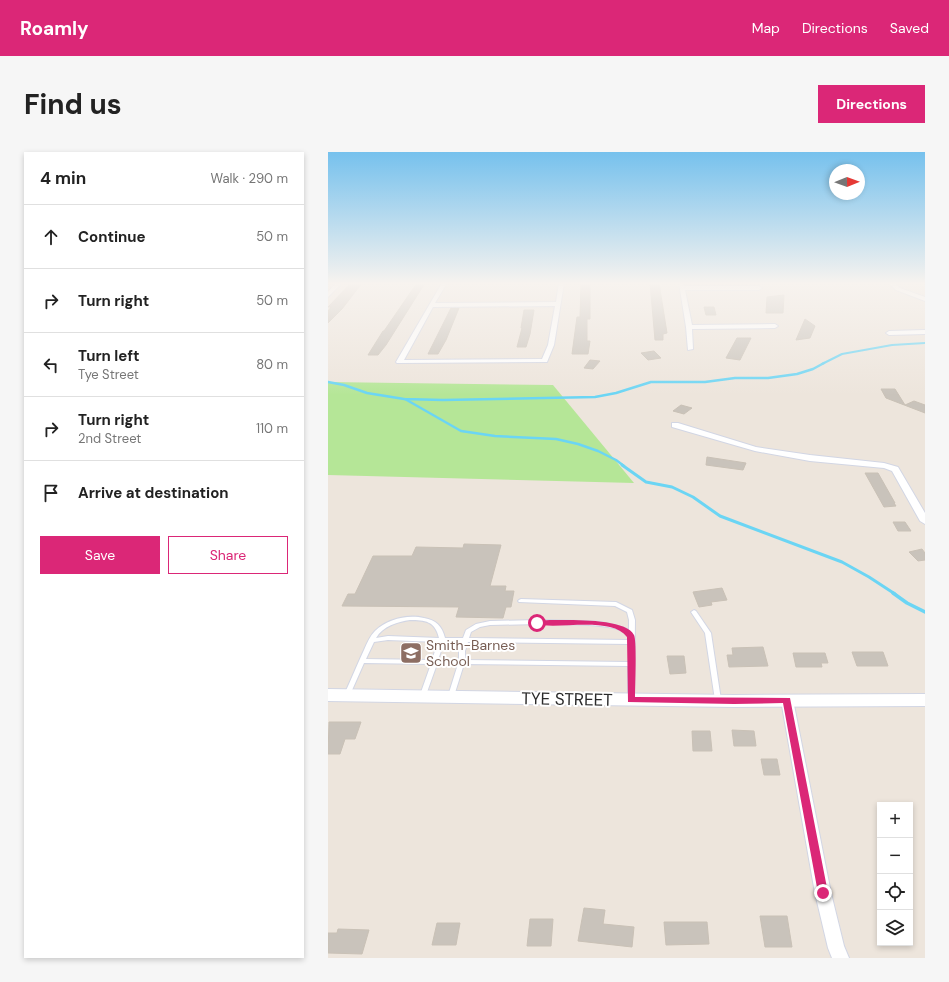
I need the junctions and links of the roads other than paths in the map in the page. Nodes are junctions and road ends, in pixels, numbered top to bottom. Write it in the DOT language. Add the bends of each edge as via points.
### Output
graph roads {
  1 [pos="423,321"];
  2 [pos="556,321"];
  3 [pos="687,321"];
  4 [pos="775,326"];
  5 [pos="688,327"];
  6 [pos="925,332"];
  7 [pos="889,333"];
  8 [pos="690,349"];
  9 [pos="676,425"];
  10 [pos="925,521"];
  11 [pos="521,601"];
  12 [pos="694,612"];
  13 [pos="372,640"];
  14 [pos="442,640"];
  15 [pos="465,640"];
  16 [pos="631,640"];
  17 [pos="362,661"];
  18 [pos="435,662"];
  19 [pos="462,662"];
  20 [pos="630,664"];
  21 [pos="328,695"];
  22 [pos="347,695"];
  23 [pos="422,696"];
  24 [pos="451,697"];
  25 [pos="631,700"];
  26 [pos="787,700"];
  27 [pos="925,700"];
  28 [pos="719,701"];
  29 [pos="841,958"];
  1 -- 2 [label="street" via="399,362 545,362"];
  3 -- 5 [label="street"];
  4 -- 5 [label="street"];
  5 -- 8 [label="street"];
  6 -- 7 [label="street"];
  9 -- 10 [label="street" via="755,449 895,469"];
  11 -- 16 [label="lane" via="616,604 630,611"];
  12 -- 28 [label="lane" via="708,633"];
  13 -- 14 [label="lane"];
  13 -- 14 [label="lane" via="373,635 386,625 416,618 435,624"];
  13 -- 17 [label="lane"];
  14 -- 15 [label="lane"];
  14 -- 18 [label="lane"];
  15 -- 16 [label="lane"];
  15 -- 16 [label="lane" via="468,631 478,625 490,623 614,626 626,630"];
  15 -- 19 [label="lane"];
  16 -- 20 [label="lane"];
  17 -- 18 [label="lane"];
  17 -- 22 [label="lane"];
  18 -- 19 [label="lane"];
  18 -- 23 [label="lane"];
  19 -- 20 [label="lane"];
  19 -- 24 [label="lane"];
  20 -- 25 [label="lane"];
  21 -- 22 [label="street, TYE STREET"];
  22 -- 23 [label="street, TYE STREET"];
  23 -- 24 [label="street, TYE STREET"];
  24 -- 25 [label="street, TYE STREET"];
  25 -- 28 [label="street, TYE STREET"];
  26 -- 27 [label="street, TYE STREET"];
  26 -- 28 [label="street, TYE STREET"];
  26 -- 29 [label="street" via="823,893 836,948"];
}
